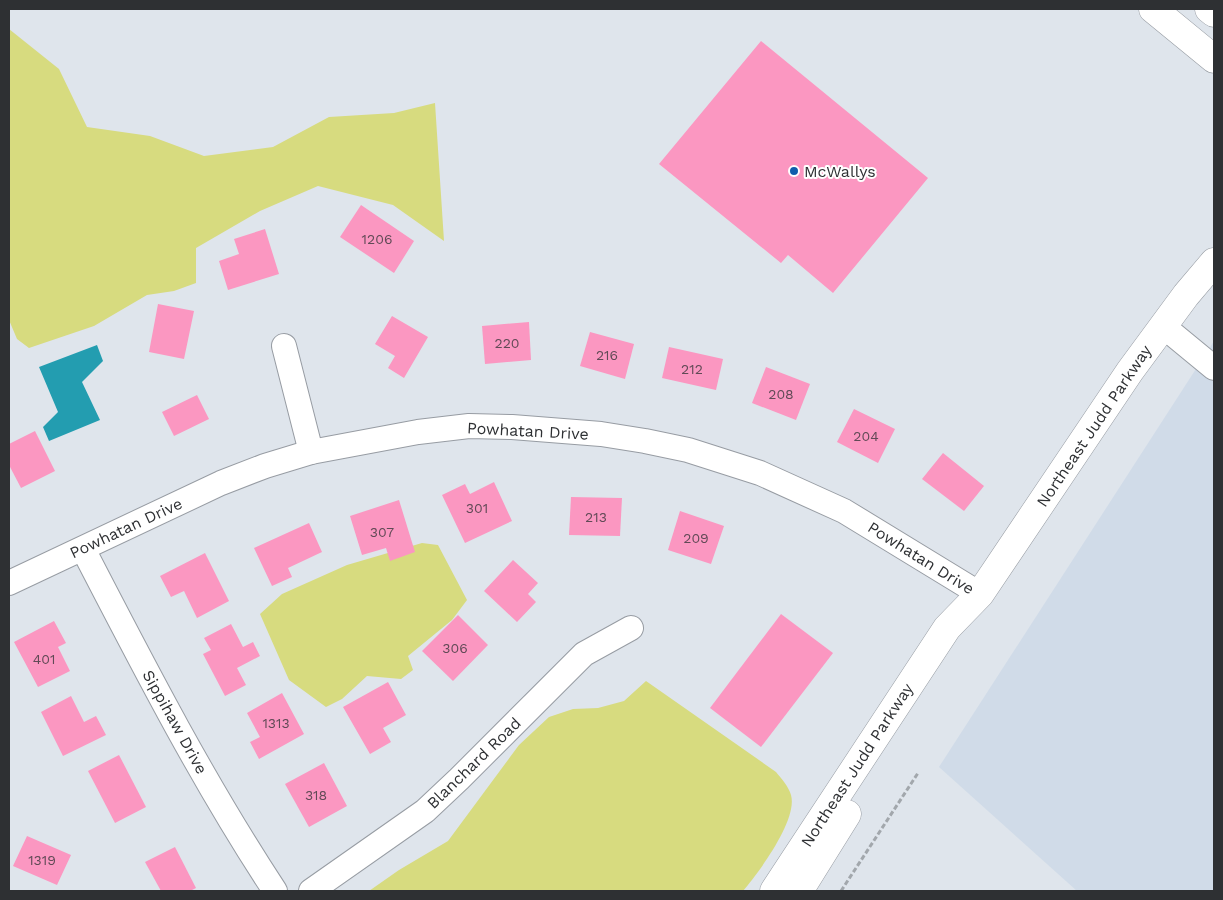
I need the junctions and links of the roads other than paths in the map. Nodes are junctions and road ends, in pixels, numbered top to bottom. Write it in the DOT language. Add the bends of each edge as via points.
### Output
graph roads {
  1 [pos="1154,9"];
  2 [pos="1209,9"];
  3 [pos="1214,13"];
  4 [pos="1214,59"];
  5 [pos="1214,262"];
  6 [pos="1163,326"];
  7 [pos="284,346"];
  8 [pos="1214,368"];
  9 [pos="311,452"];
  10 [pos="83,549"];
  11 [pos="9,583"];
  12 [pos="980,594"];
  13 [pos="631,628"];
  14 [pos="275,891"];
  15 [pos="311,891"];
  16 [pos="774,891"];
  17 [pos="799,891"];
  1 -- 4 [label="main road"];
  2 -- 3 [label="main road"];
  5 -- 6 [label="main road, Northeast Judd Parkway"];
  6 -- 8 [label="street"];
  6 -- 12 [label="main road, Northeast Judd Parkway"];
  7 -- 9 [label="street"];
  9 -- 10 [label="street, Powhatan Drive" via="221,483"];
  9 -- 12 [label="street, Powhatan Drive" via="469,426 601,434 671,447 760,473 796,488 887,535"];
  10 -- 11 [label="street, Powhatan Drive"];
  10 -- 14 [label="street, Sippihaw Drive" via="161,700"];
  12 -- 16 [label="main road, Northeast Judd Parkway" via="947,628"];
  12 -- 17 [label="main road, Northeast Judd Parkway" via="966,632"];
  13 -- 15 [label="street, Blanchard Road" via="584,654 425,811"];
}
